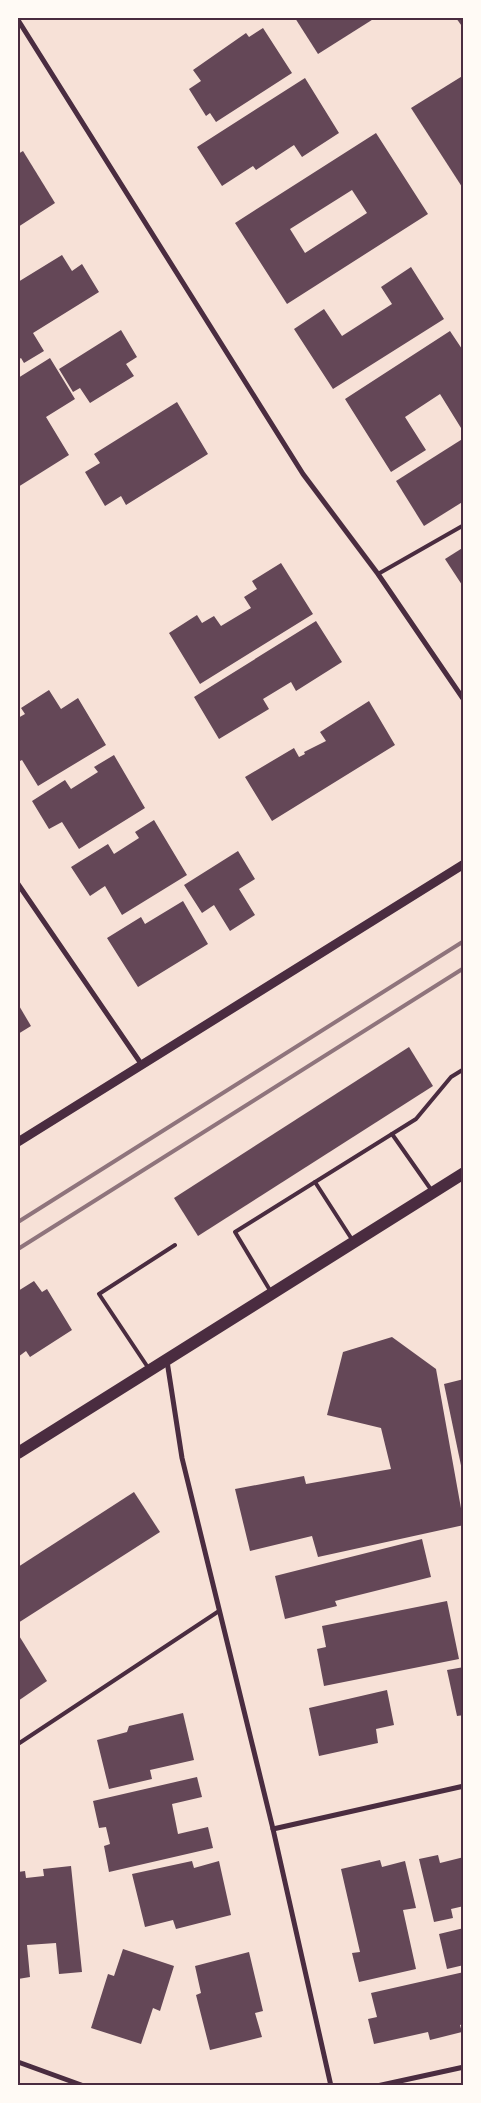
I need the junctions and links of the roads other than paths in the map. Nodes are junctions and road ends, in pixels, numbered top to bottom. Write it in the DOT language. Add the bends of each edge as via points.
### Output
graph roads {
  1 [pos="18,20"];
  2 [pos="464,525"];
  3 [pos="378,574"];
  4 [pos="464,700"];
  5 [pos="464,864"];
  6 [pos="18,884"];
  7 [pos="142,1065"];
  8 [pos="464,1068"];
  9 [pos="392,1134"];
  10 [pos="18,1142"];
  11 [pos="464,1173"];
  12 [pos="315,1182"];
  13 [pos="433,1192"];
  14 [pos="354,1242"];
  15 [pos="175,1245"];
  16 [pos="273,1294"];
  17 [pos="166,1360"];
  18 [pos="150,1371"];
  19 [pos="18,1452"];
  20 [pos="219,1611"];
  21 [pos="18,1744"];
  22 [pos="464,1786"];
  23 [pos="273,1829"];
  24 [pos="18,2062"];
  25 [pos="464,2067"];
  26 [pos="84,2086"];
  27 [pos="331,2086"];
  28 [pos="378,2086"];
  1 -- 3 [label="street" via="303,474"];
  2 -- 3 [label="lane"];
  3 -- 4 [label="street"];
  5 -- 7 [label="street"];
  6 -- 7 [label="street"];
  7 -- 10 [label="street"];
  8 -- 9 [label="lane" via="451,1077 416,1119"];
  9 -- 12 [label="lane"];
  9 -- 13 [label="lane"];
  11 -- 13 [label="main road"];
  12 -- 14 [label="lane"];
  12 -- 16 [label="lane" via="235,1232"];
  13 -- 14 [label="main road"];
  14 -- 16 [label="main road"];
  15 -- 18 [label="lane" via="99,1294"];
  16 -- 17 [label="main road"];
  17 -- 18 [label="main road"];
  17 -- 20 [label="street" via="182,1458"];
  18 -- 19 [label="main road"];
  20 -- 21 [label="lane"];
  20 -- 23 [label="street"];
  22 -- 23 [label="street"];
  23 -- 27 [label="street"];
  24 -- 26 [label="street"];
  25 -- 28 [label="street"];
}
